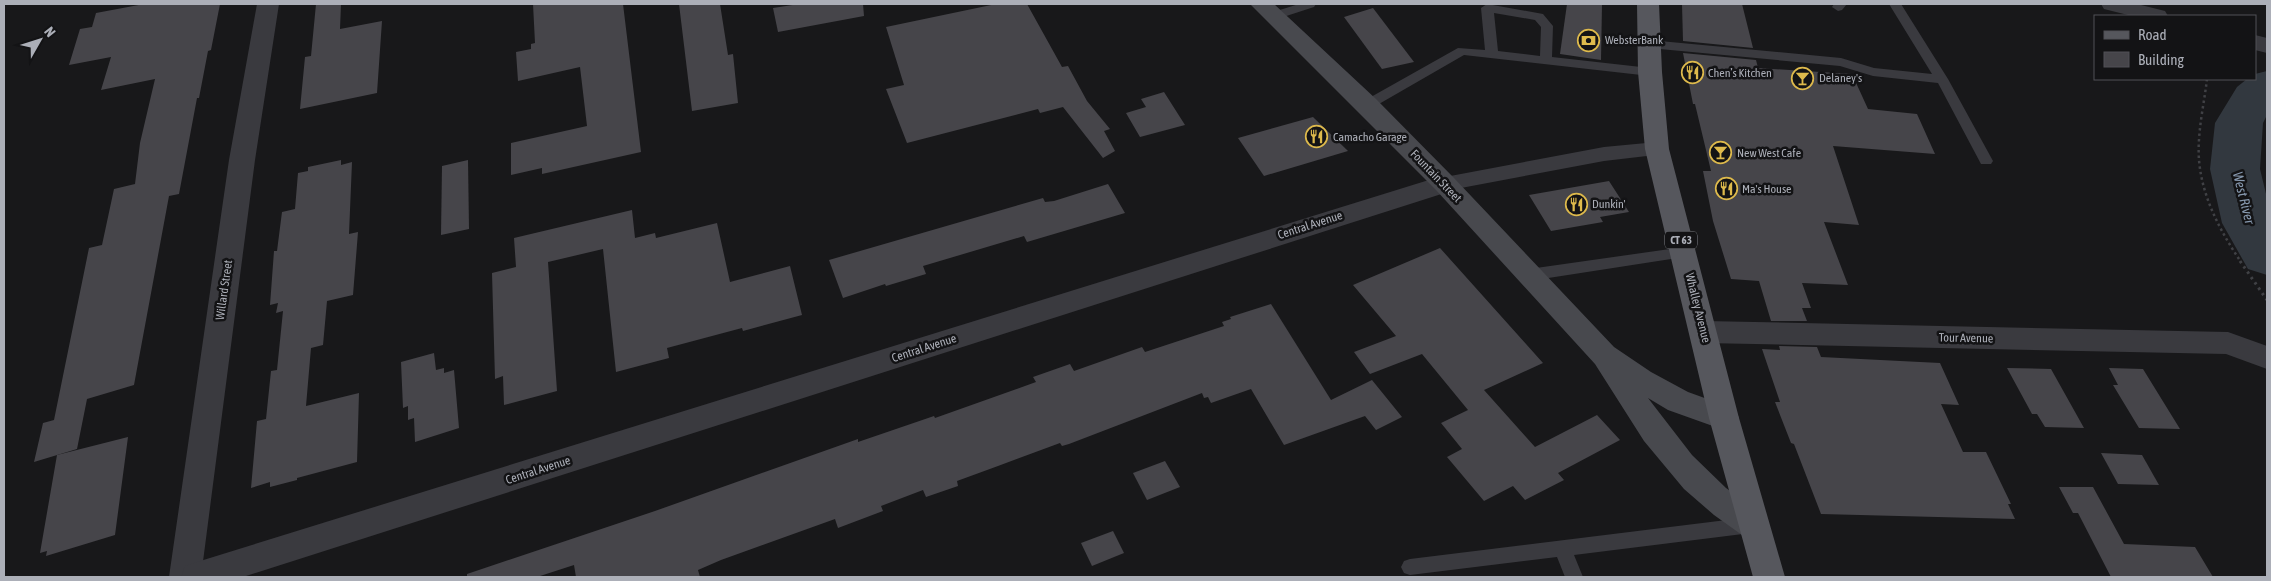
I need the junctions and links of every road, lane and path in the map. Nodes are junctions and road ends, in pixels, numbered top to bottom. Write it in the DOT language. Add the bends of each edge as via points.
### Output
graph roads {
  1 [pos="268,4"];
  2 [pos="1310,4"];
  3 [pos="1648,4"];
  4 [pos="1895,4"];
  5 [pos="2112,4"];
  6 [pos="1267,10"];
  7 [pos="2151,11"];
  8 [pos="1649,44"];
  9 [pos="1492,55"];
  10 [pos="1546,60"];
  11 [pos="1650,72"];
  12 [pos="1942,79"];
  13 [pos="2207,80"];
  14 [pos="1367,106"];
  15 [pos="1657,149"];
  16 [pos="1986,161"];
  17 [pos="1445,184"];
  18 [pos="1684,252"];
  19 [pos="1529,275"];
  20 [pos="2267,300"];
  21 [pos="1704,332"];
  22 [pos="1604,355"];
  23 [pos="2267,358"];
  24 [pos="1724,418"];
  25 [pos="1754,524"];
  26 [pos="1562,549"];
  27 [pos="1410,567"];
  28 [pos="185,577"];
  29 [pos="197,577"];
  30 [pos="1574,577"];
  31 [pos="1769,577"];
  1 -- 28 [label="street, Willard Street" via="242,160"];
  2 -- 6 [label="lane"];
  3 -- 8 [label="main road, Whalley Avenue / CT 63"];
  4 -- 12 [label="lane"];
  5 -- 7 [label="street"];
  6 -- 14 [label="main road, Fountain Street"];
  8 -- 11 [label="main road, Whalley Avenue / CT 63"];
  8 -- 12 [label="lane" via="1841,62 1873,72"];
  9 -- 10 [label="lane"];
  9 -- 10 [label="lane" via="1487,8 1539,17 1547,26"];
  9 -- 14 [label="lane" via="1462,51"];
  10 -- 11 [label="lane"];
  11 -- 15 [label="main road, Whalley Avenue / CT 63"];
  12 -- 16 [label="lane"];
  13 -- 20 [label="path" via="2199,160 2208,202 2229,245"];
  14 -- 17 [label="main road, Fountain Street"];
  15 -- 17 [label="street, Central Avenue" via="1604,154"];
  15 -- 18 [label="main road, Whalley Avenue / CT 63"];
  17 -- 19 [label="main road, Fountain Street"];
  17 -- 29 [label="street, Central Avenue"];
  18 -- 19 [label="lane"];
  18 -- 21 [label="main road, Whalley Avenue / CT 63"];
  19 -- 22 [label="main road, Fountain Street"];
  21 -- 23 [label="street, Tour Avenue" via="2228,343"];
  21 -- 24 [label="main road, Whalley Avenue / CT 63"];
  22 -- 24 [label="main road, Fountain Street" via="1678,401"];
  22 -- 25 [label="main road, Fountain Street" via="1627,393 1676,459 1710,493"];
  24 -- 25 [label="main road, Whalley Avenue / CT 63"];
  25 -- 26 [label="lane"];
  25 -- 31 [label="main road, Whalley Avenue / CT 63"];
  26 -- 27 [label="lane"];
  26 -- 30 [label="lane"];
}
